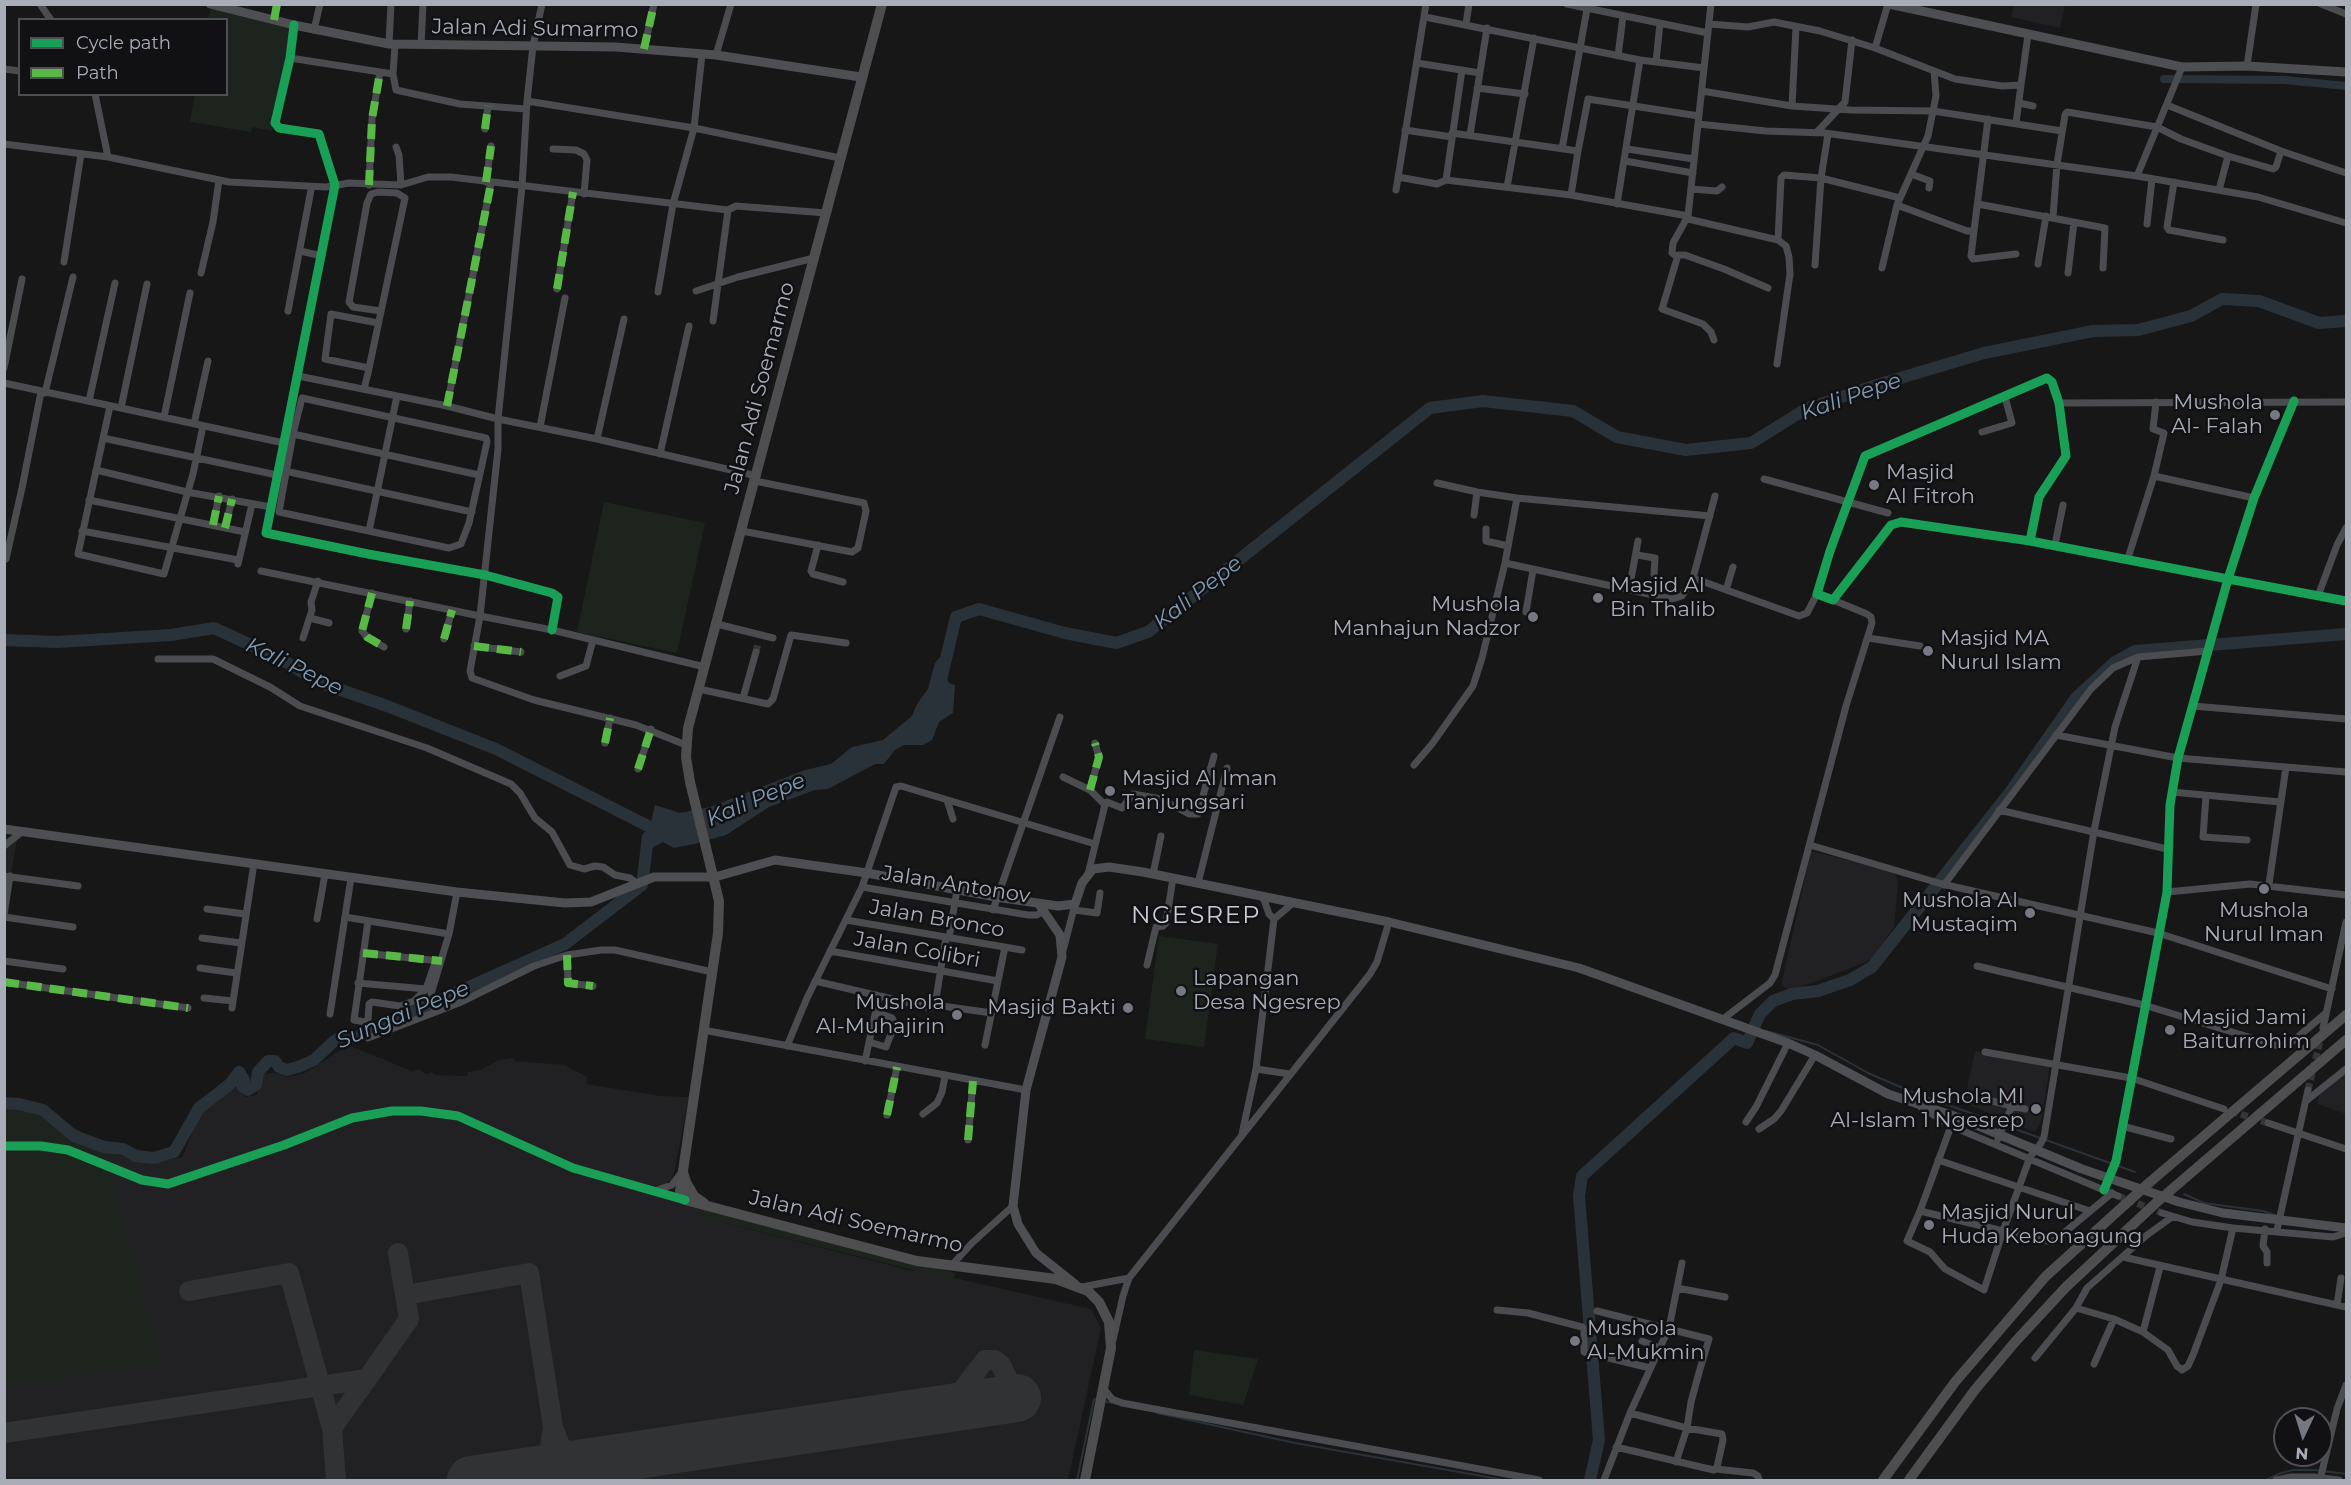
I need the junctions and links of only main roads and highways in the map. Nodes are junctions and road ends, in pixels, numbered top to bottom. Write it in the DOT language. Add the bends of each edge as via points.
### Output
graph roads {
  1 [pos="210,4"];
  2 [pos="882,4"];
  3 [pos="1888,4"];
  4 [pos="2346,72"];
  5 [pos="861,77"];
  6 [pos="4,829"];
  7 [pos="715,877"];
  8 [pos="1041,907"];
  9 [pos="2346,1015"];
  10 [pos="2346,1041"];
  11 [pos="683,1169"];
  12 [pos="713,1208"];
  13 [pos="2346,1231"];
  14 [pos="1078,1286"];
  15 [pos="1085,1480"];
  16 [pos="1883,1480"];
  17 [pos="1909,1480"];
  1 -- 5 [label="main road, Jalan Adi Sumarmo" via="392,45 644,49 716,55"];
  2 -- 5 [label="highway, Jalan Adi Soemarmo"];
  3 -- 4 [label="main road" via="2180,75 2247,66"];
  5 -- 7 [label="highway, Jalan Adi Soemarmo" via="686,744 690,783"];
  6 -- 7 [label="main road" via="457,892 582,903 654,877"];
  7 -- 8 [label="main road" via="775,860 867,873"];
  7 -- 11 [label="highway" via="719,912"];
  8 -- 13 [label="main road" via="1075,907 1088,874 1102,867 1389,922 1579,968 1788,1043 1861,1081 2082,1168 2200,1208"];
  8 -- 14 [label="main road" via="1060,935 1062,957 1026,1090 1013,1206 1018,1224 1036,1253"];
  9 -- 16 [label="highway" via="2046,1276 1955,1382"];
  10 -- 17 [label="highway" via="2157,1202 2066,1287 1974,1391"];
  11 -- 12 [label="highway, Jalan Adi Soemarmo" via="694,1196"];
  11 -- 12 [label="highway, Jalan Adi Soemarmo" via="683,1195"];
  12 -- 14 [label="highway, Jalan Adi Soemarmo" via="901,1257 1056,1279"];
  14 -- 15 [label="highway" via="1094,1295 1104,1310 1111,1348"];
}
